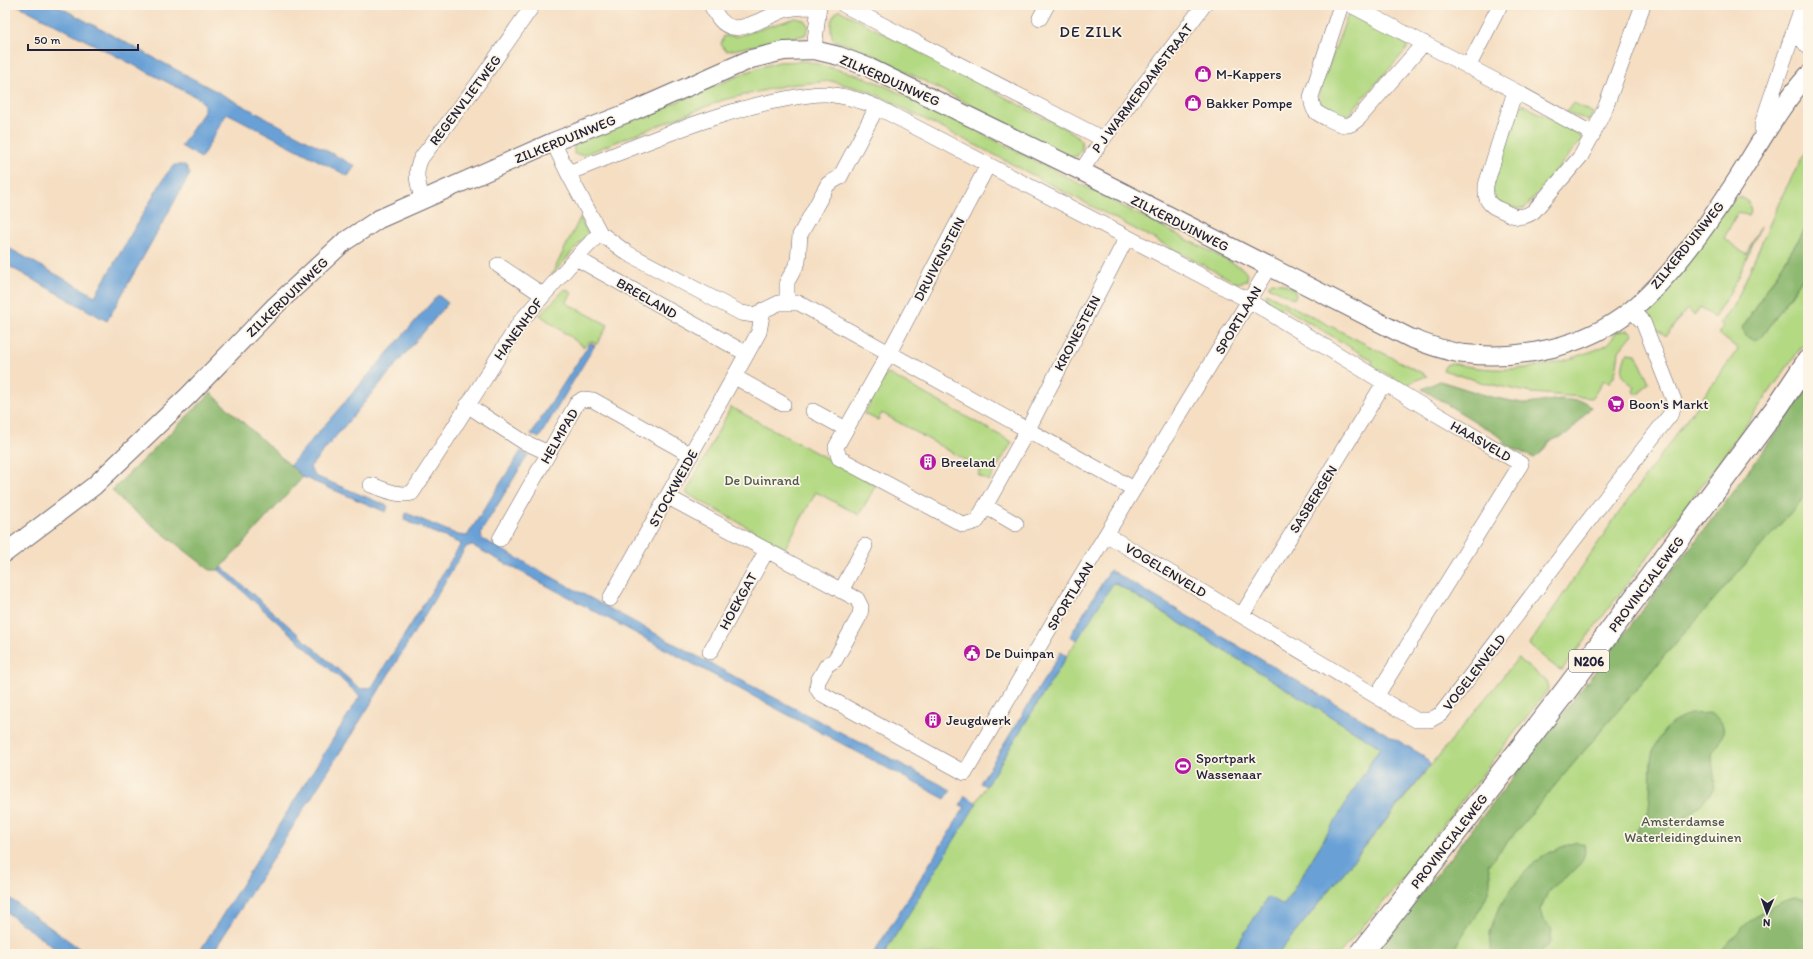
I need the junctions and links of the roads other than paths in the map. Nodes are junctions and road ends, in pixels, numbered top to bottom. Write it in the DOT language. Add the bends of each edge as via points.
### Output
graph roads {
  1 [pos="533,5"];
  2 [pos="711,5"];
  3 [pos="844,5"];
  4 [pos="1204,5"];
  5 [pos="1341,5"];
  6 [pos="1500,5"];
  7 [pos="1643,5"];
  8 [pos="819,6"];
  9 [pos="1356,6"];
  10 [pos="1802,7"];
  11 [pos="1794,30"];
  12 [pos="1424,43"];
  13 [pos="1808,47"];
  14 [pos="814,50"];
  15 [pos="1468,66"];
  16 [pos="1808,75"];
  17 [pos="1515,91"];
  18 [pos="877,107"];
  19 [pos="1593,134"];
  20 [pos="1103,139"];
  21 [pos="1762,140"];
  22 [pos="553,142"];
  23 [pos="988,164"];
  24 [pos="1081,171"];
  25 [pos="568,173"];
  26 [pos="423,200"];
  27 [pos="600,233"];
  28 [pos="1128,237"];
  29 [pos="576,258"];
  30 [pos="498,265"];
  31 [pos="1269,268"];
  32 [pos="543,294"];
  33 [pos="1250,301"];
  34 [pos="787,302"];
  35 [pos="763,310"];
  36 [pos="1631,310"];
  37 [pos="890,352"];
  38 [pos="747,354"];
  39 [pos="1808,361"];
  40 [pos="735,377"];
  41 [pos="1384,383"];
  42 [pos="783,404"];
  43 [pos="468,405"];
  44 [pos="813,411"];
  45 [pos="846,429"];
  46 [pos="1028,429"];
  47 [pos="549,453"];
  48 [pos="691,455"];
  49 [pos="371,485"];
  50 [pos="1134,488"];
  51 [pos="668,497"];
  52 [pos="985,506"];
  53 [pos="1016,524"];
  54 [pos="1107,535"];
  55 [pos="500,539"];
  56 [pos="865,546"];
  57 [pos="767,550"];
  58 [pos="5,553"];
  59 [pos="841,591"];
  60 [pos="610,599"];
  61 [pos="1242,615"];
  62 [pos="710,652"];
  63 [pos="1378,695"];
  64 [pos="1361,954"];
  1 -- 26 [label="street, REGENVLIETWEG" via="418,163 417,176"];
  2 -- 8 [label="street" via="724,23 733,28 786,9"];
  3 -- 20 [label="street"];
  4 -- 20 [label="street, P J WARMERDAMSTRAAT"];
  5 -- 12 [label="street" via="1311,97 1316,112 1339,124 1346,126 1358,119"];
  6 -- 15 [label="street"];
  7 -- 19 [label="street" via="1606,106"];
  8 -- 14 [label="street"];
  9 -- 12 [label="street"];
  10 -- 11 [label="street, ZILKERDUINWEG"];
  11 -- 13 [label="street"];
  11 -- 21 [label="street, ZILKERDUINWEG" via="1762,124"];
  12 -- 15 [label="street"];
  14 -- 22 [label="street, ZILKERDUINWEG" via="784,51 740,62 635,110"];
  14 -- 24 [label="street, ZILKERDUINWEG" via="870,68"];
  15 -- 17 [label="street"];
  16 -- 21 [label="street, ZILKERDUINWEG" via="1779,112"];
  17 -- 19 [label="street"];
  17 -- 19 [label="street" via="1486,185 1487,200 1492,206 1514,217 1528,216 1581,156"];
  18 -- 23 [label="street"];
  18 -- 25 [label="street" via="861,100 826,94 798,96 756,105 692,125"];
  18 -- 34 [label="street" via="840,177 828,184 800,235 798,262 787,282"];
  20 -- 24 [label="street, P J WARMERDAMSTRAAT"];
  21 -- 36 [label="street, ZILKERDUINWEG" via="1699,234 1675,265"];
  22 -- 25 [label="street, BREELAND"];
  22 -- 26 [label="street, ZILKERDUINWEG"];
  23 -- 28 [label="street"];
  23 -- 37 [label="street, DRUIVENSTEIN"];
  24 -- 31 [label="street, ZILKERDUINWEG"];
  25 -- 27 [label="street, BREELAND"];
  26 -- 58 [label="street, ZILKERDUINWEG" via="379,219 344,242 94,486"];
  27 -- 29 [label="street"];
  27 -- 35 [label="street, BREELAND" via="626,253 741,313 754,315"];
  28 -- 33 [label="street"];
  28 -- 46 [label="street, KRONESTEIN"];
  29 -- 32 [label="street, HANENHOF"];
  29 -- 38 [label="street, BREELAND"];
  30 -- 32 [label="street"];
  31 -- 33 [label="street, SPORTLAAN"];
  31 -- 36 [label="street, ZILKERDUINWEG" via="1410,338 1464,354 1518,355 1560,347 1582,339"];
  32 -- 43 [label="street, HANENHOF" via="520,322"];
  33 -- 41 [label="street, HAASVELD"];
  33 -- 50 [label="street, SPORTLAAN"];
  34 -- 35 [label="street, BREELAND"];
  34 -- 37 [label="street" via="799,303"];
  35 -- 38 [label="street" via="759,332"];
  36 -- 63 [label="street, VOGELENVELD" via="1643,322 1675,403 1670,415 1441,714 1430,720 1416,720"];
  37 -- 45 [label="street"];
  37 -- 46 [label="street"];
  38 -- 40 [label="street"];
  39 -- 64 [label="main road, PROVINCIALEWEG / N206" via="1568,690"];
  40 -- 42 [label="street"];
  40 -- 48 [label="street, STOCKWEIDE"];
  41 -- 61 [label="street, SASBERGEN"];
  41 -- 63 [label="street, HAASVELD" via="1521,464"];
  43 -- 47 [label="street" via="524,442"];
  43 -- 49 [label="street, HANENHOF" via="412,493 398,494"];
  44 -- 45 [label="street"];
  45 -- 52 [label="street" via="836,447 839,458 964,525 977,521"];
  46 -- 50 [label="street"];
  46 -- 52 [label="street"];
  47 -- 48 [label="street, HELMPAD" via="577,403 583,399 593,400"];
  47 -- 55 [label="street, HELMPAD"];
  48 -- 51 [label="street, STOCKWEIDE"];
  50 -- 54 [label="street, SPORTLAAN"];
  51 -- 57 [label="street"];
  51 -- 60 [label="street, STOCKWEIDE"];
  52 -- 53 [label="street"];
  54 -- 59 [label="street, SPORTLAAN" via="965,773 820,693 817,688 818,681 827,665 835,660 860,615 861,607 857,599"];
  54 -- 61 [label="street, VOGELENVELD"];
  56 -- 59 [label="street"];
  57 -- 59 [label="street"];
  57 -- 62 [label="street, HOEKGAT"];
  61 -- 63 [label="street, VOGELENVELD"];
}
